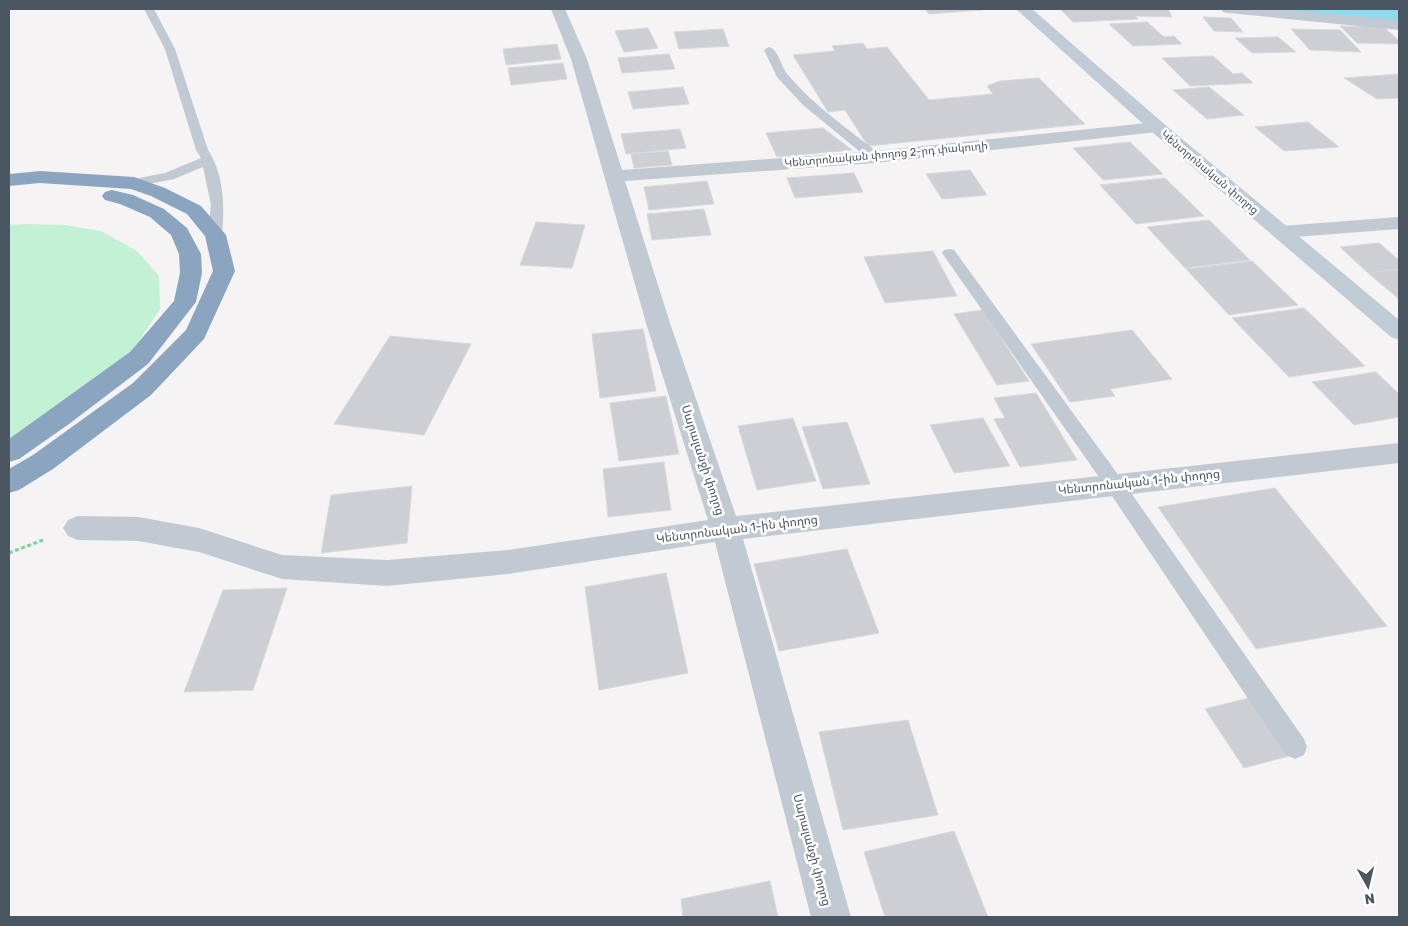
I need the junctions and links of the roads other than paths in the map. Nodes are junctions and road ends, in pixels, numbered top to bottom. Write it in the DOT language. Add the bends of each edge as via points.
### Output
graph roads {
  1 [pos="149,9"];
  2 [pos="558,9"];
  3 [pos="1023,9"];
  4 [pos="1228,9"];
  5 [pos="1399,25"];
  6 [pos="769,50"];
  7 [pos="1157,128"];
  8 [pos="875,157"];
  9 [pos="208,160"];
  10 [pos="615,176"];
  11 [pos="9,180"];
  12 [pos="134,184"];
  13 [pos="9,190"];
  14 [pos="1399,223"];
  15 [pos="1281,232"];
  16 [pos="215,235"];
  17 [pos="949,253"];
  18 [pos="1399,332"];
  19 [pos="9,452"];
  20 [pos="1399,453"];
  21 [pos="9,482"];
  22 [pos="1115,485"];
  23 [pos="78,528"];
  24 [pos="726,529"];
  25 [pos="1295,746"];
  26 [pos="830,917"];
  1 -- 9 [label="lane" via="170,49"];
  2 -- 10 [label="street, Սարալանջի փողոց" via="579,59"];
  3 -- 7 [label="main road, Կենտրոնական փողոց"];
  4 -- 5 [label="street"];
  6 -- 8 [label="lane" via="781,74 807,102"];
  7 -- 8 [label="street, Կենտրոնական փողոց 2-րդ փակուղի"];
  7 -- 15 [label="main road, Կենտրոնական փողոց"];
  8 -- 10 [label="street, Կենտրոնական փողոց 2-րդ փակուղի"];
  9 -- 12 [label="lane" via="169,176"];
  9 -- 16 [label="lane" via="218,206"];
  10 -- 24 [label="street, Սարալանջի փողոց" via="658,323"];
  11 -- 12 [label="highway" via="40,177"];
  12 -- 16 [label="highway" via="194,210"];
  13 -- 19 [label="highway" via="77,190 133,202 156,213 180,232 190,254 191,273 186,302 139,358"];
  14 -- 15 [label="street"];
  15 -- 18 [label="main road, Կենտրոնական փողոց"];
  16 -- 21 [label="highway" via="224,271 196,334 142,389 43,462"];
  17 -- 22 [label="lane"];
  20 -- 22 [label="street, Կենտրոնական 1-ին փողոց"];
  22 -- 24 [label="street, Կենտրոնական 1-ին փողոց"];
  22 -- 25 [label="lane"];
  23 -- 24 [label="street, Կենտրոնական 1-ին փողոց" via="138,529 199,540 282,567 387,573 508,562"];
  24 -- 26 [label="street, Սարալանջի փողոց"];
}
